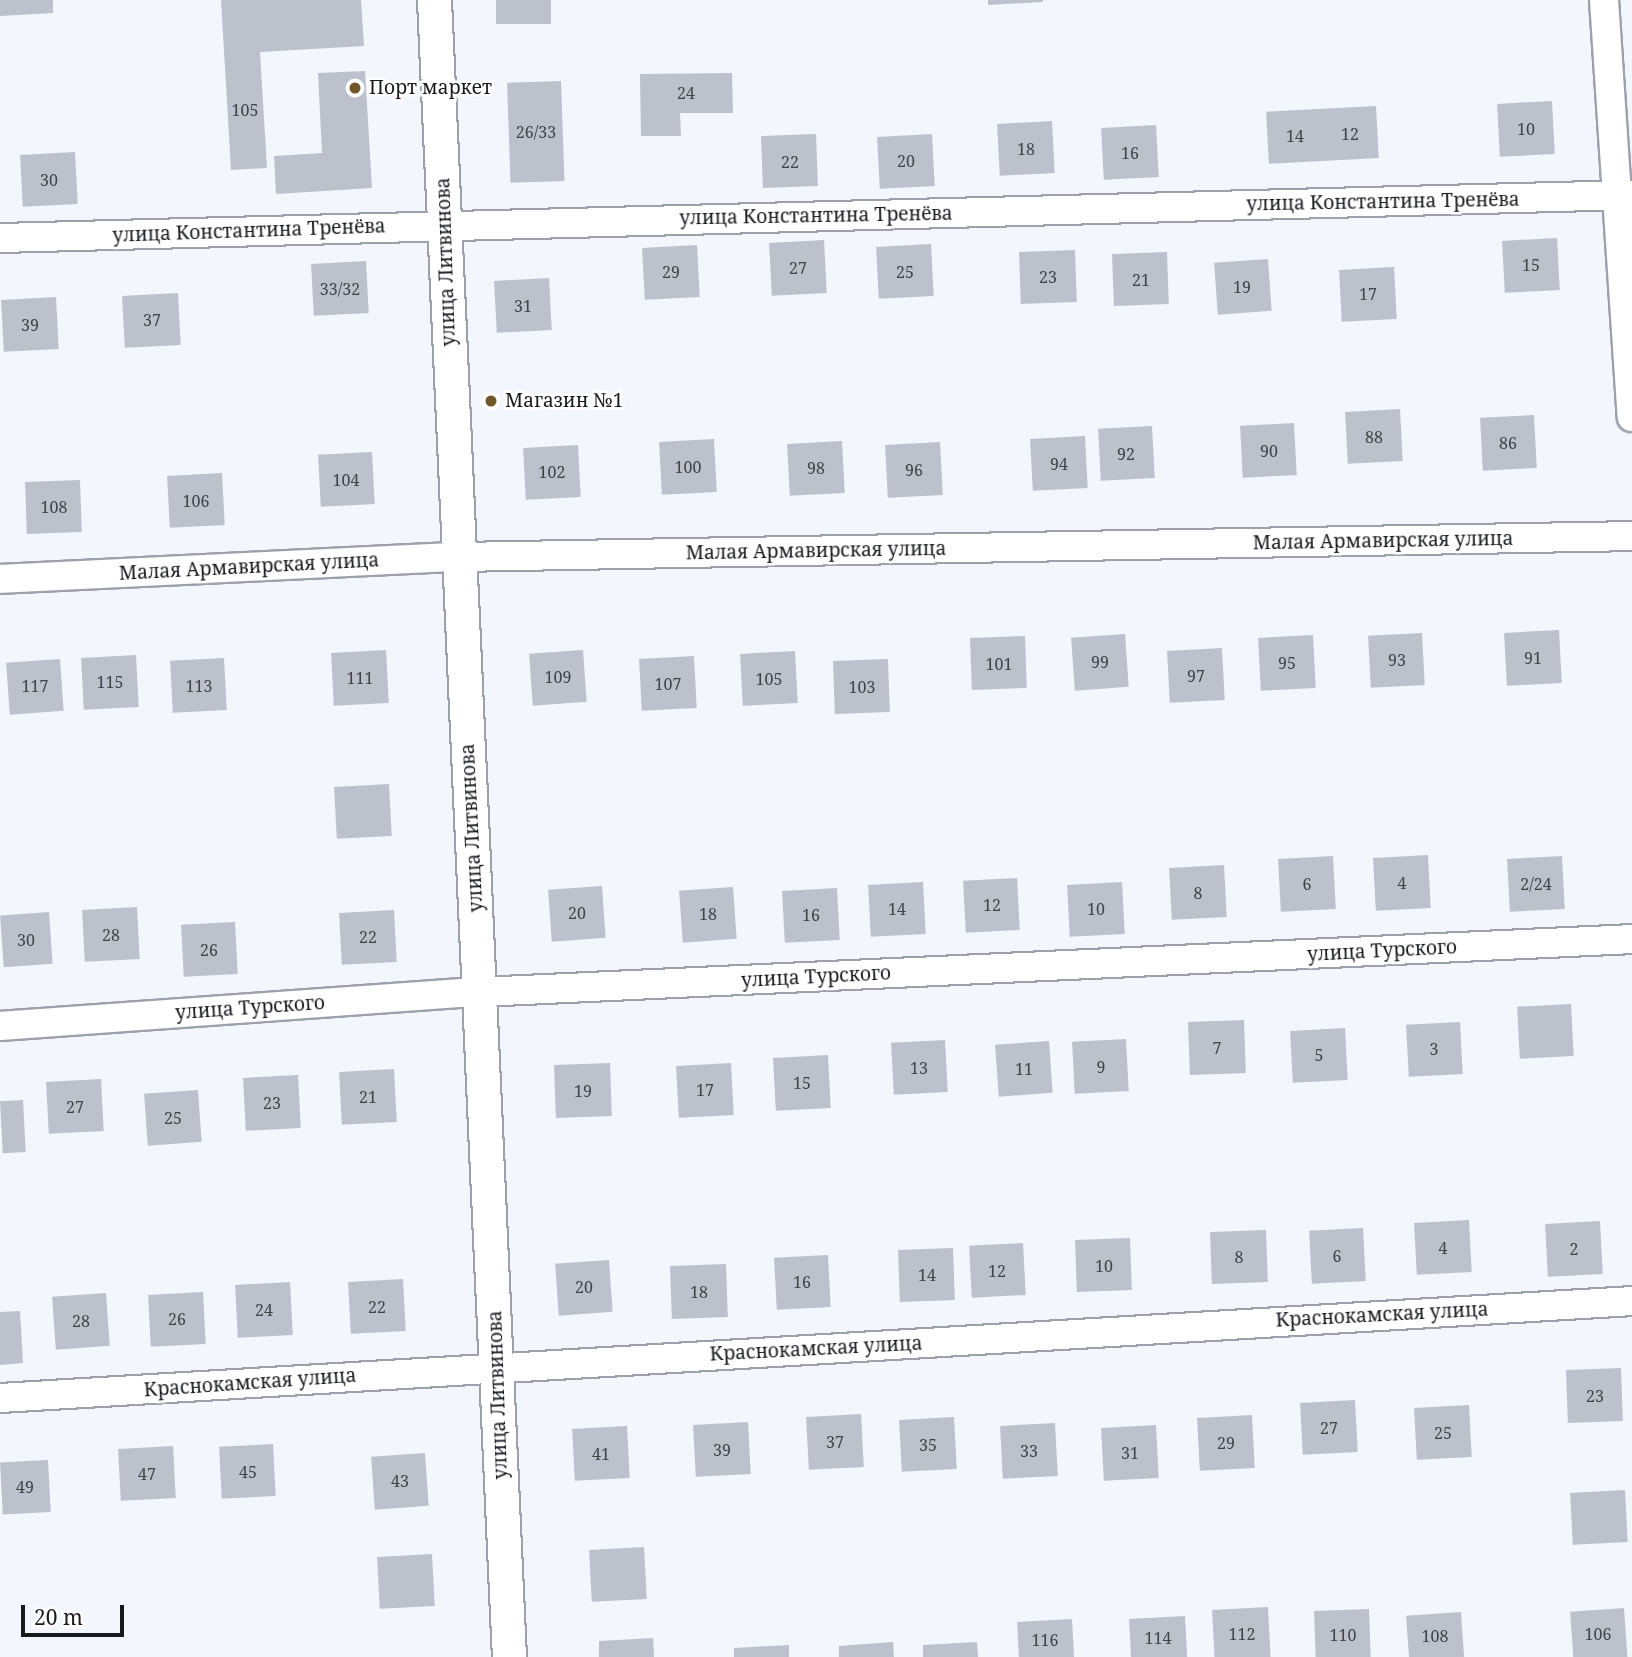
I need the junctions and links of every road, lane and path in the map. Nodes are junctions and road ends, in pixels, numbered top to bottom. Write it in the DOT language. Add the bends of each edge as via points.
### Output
graph roads {
  1 [pos="434,0"];
  2 [pos="1604,0"];
  3 [pos="1625,195"];
  4 [pos="445,226"];
  5 [pos="0,238"];
  6 [pos="1632,417"];
  7 [pos="1632,536"];
  8 [pos="458,557"];
  9 [pos="0,579"];
  10 [pos="1632,939"];
  11 [pos="480,992"];
  12 [pos="0,1026"];
  13 [pos="1632,1301"];
  14 [pos="497,1368"];
  15 [pos="0,1398"];
  16 [pos="509,1657"];
  1 -- 4 [label="street, улица Литвинова"];
  2 -- 3 [label="street"];
  3 -- 4 [label="street, улица Константина Тренёва"];
  3 -- 6 [label="street"];
  4 -- 5 [label="street, улица Константина Тренёва"];
  4 -- 8 [label="street, улица Литвинова"];
  7 -- 8 [label="street, Малая Армавирская улица"];
  8 -- 9 [label="street, Малая Армавирская улица"];
  8 -- 11 [label="street, улица Литвинова"];
  10 -- 11 [label="street, улица Турского"];
  11 -- 12 [label="street, улица Турского"];
  11 -- 14 [label="street, улица Литвинова"];
  13 -- 14 [label="street, Краснокамская улица"];
  14 -- 15 [label="street, Краснокамская улица"];
  14 -- 16 [label="street, улица Литвинова"];
}
